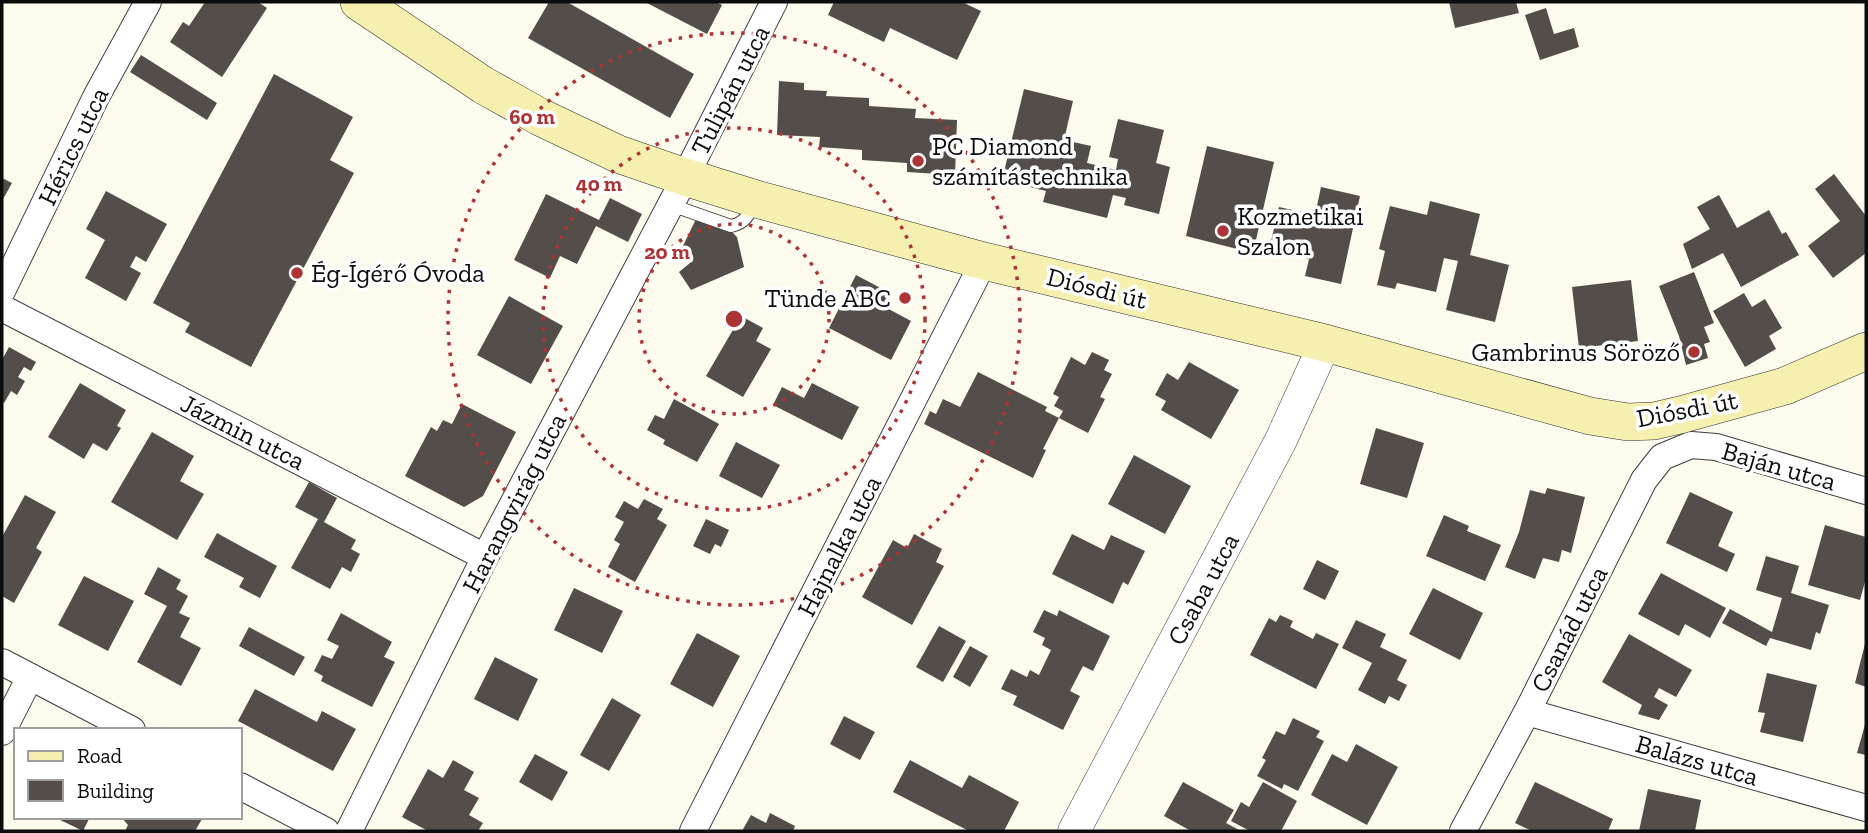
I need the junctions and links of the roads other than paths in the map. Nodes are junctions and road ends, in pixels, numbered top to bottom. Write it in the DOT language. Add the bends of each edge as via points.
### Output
graph roads {
  1 [pos="148,2"];
  2 [pos="359,2"];
  3 [pos="774,2"];
  4 [pos="678,191"];
  5 [pos="984,261"];
  6 [pos="2,291"];
  7 [pos="2,307"];
  8 [pos="1325,343"];
  9 [pos="1866,351"];
  10 [pos="1691,445"];
  11 [pos="1866,491"];
  12 [pos="485,557"];
  13 [pos="2,662"];
  14 [pos="30,677"];
  15 [pos="1527,712"];
  16 [pos="128,728"];
  17 [pos="2,732"];
  18 [pos="242,787"];
  19 [pos="1866,808"];
  20 [pos="326,831"];
  21 [pos="349,831"];
  22 [pos="693,831"];
  23 [pos="1074,831"];
  24 [pos="1463,831"];
  1 -- 6 [label="street, Hérics utca" via="96,97"];
  2 -- 4 [label="main road, Diósdi út" via="483,85 618,154"];
  3 -- 4 [label="street, Tulipán utca"];
  4 -- 5 [label="main road, Diósdi út" via="756,199"];
  4 -- 12 [label="street, Harangvirág utca"];
  5 -- 8 [label="main road, Diósdi út"];
  5 -- 22 [label="street, Hajnalka utca"];
  7 -- 12 [label="street, Jázmin utca"];
  8 -- 9 [label="main road, Diósdi út" via="1590,416 1628,422 1654,421 1785,386"];
  8 -- 23 [label="street, Csaba utca" via="1281,440"];
  10 -- 11 [label="street, Baján utca" via="1716,447"];
  10 -- 15 [label="street, Csanád utca" via="1662,457 1644,480"];
  12 -- 21 [label="street, Harangvirág utca"];
  13 -- 14 [label="street"];
  14 -- 16 [label="street"];
  14 -- 17 [label="street"];
  15 -- 19 [label="street, Balázs utca"];
  15 -- 24 [label="street, Csanád utca"];
  18 -- 20 [label="street"];
}
